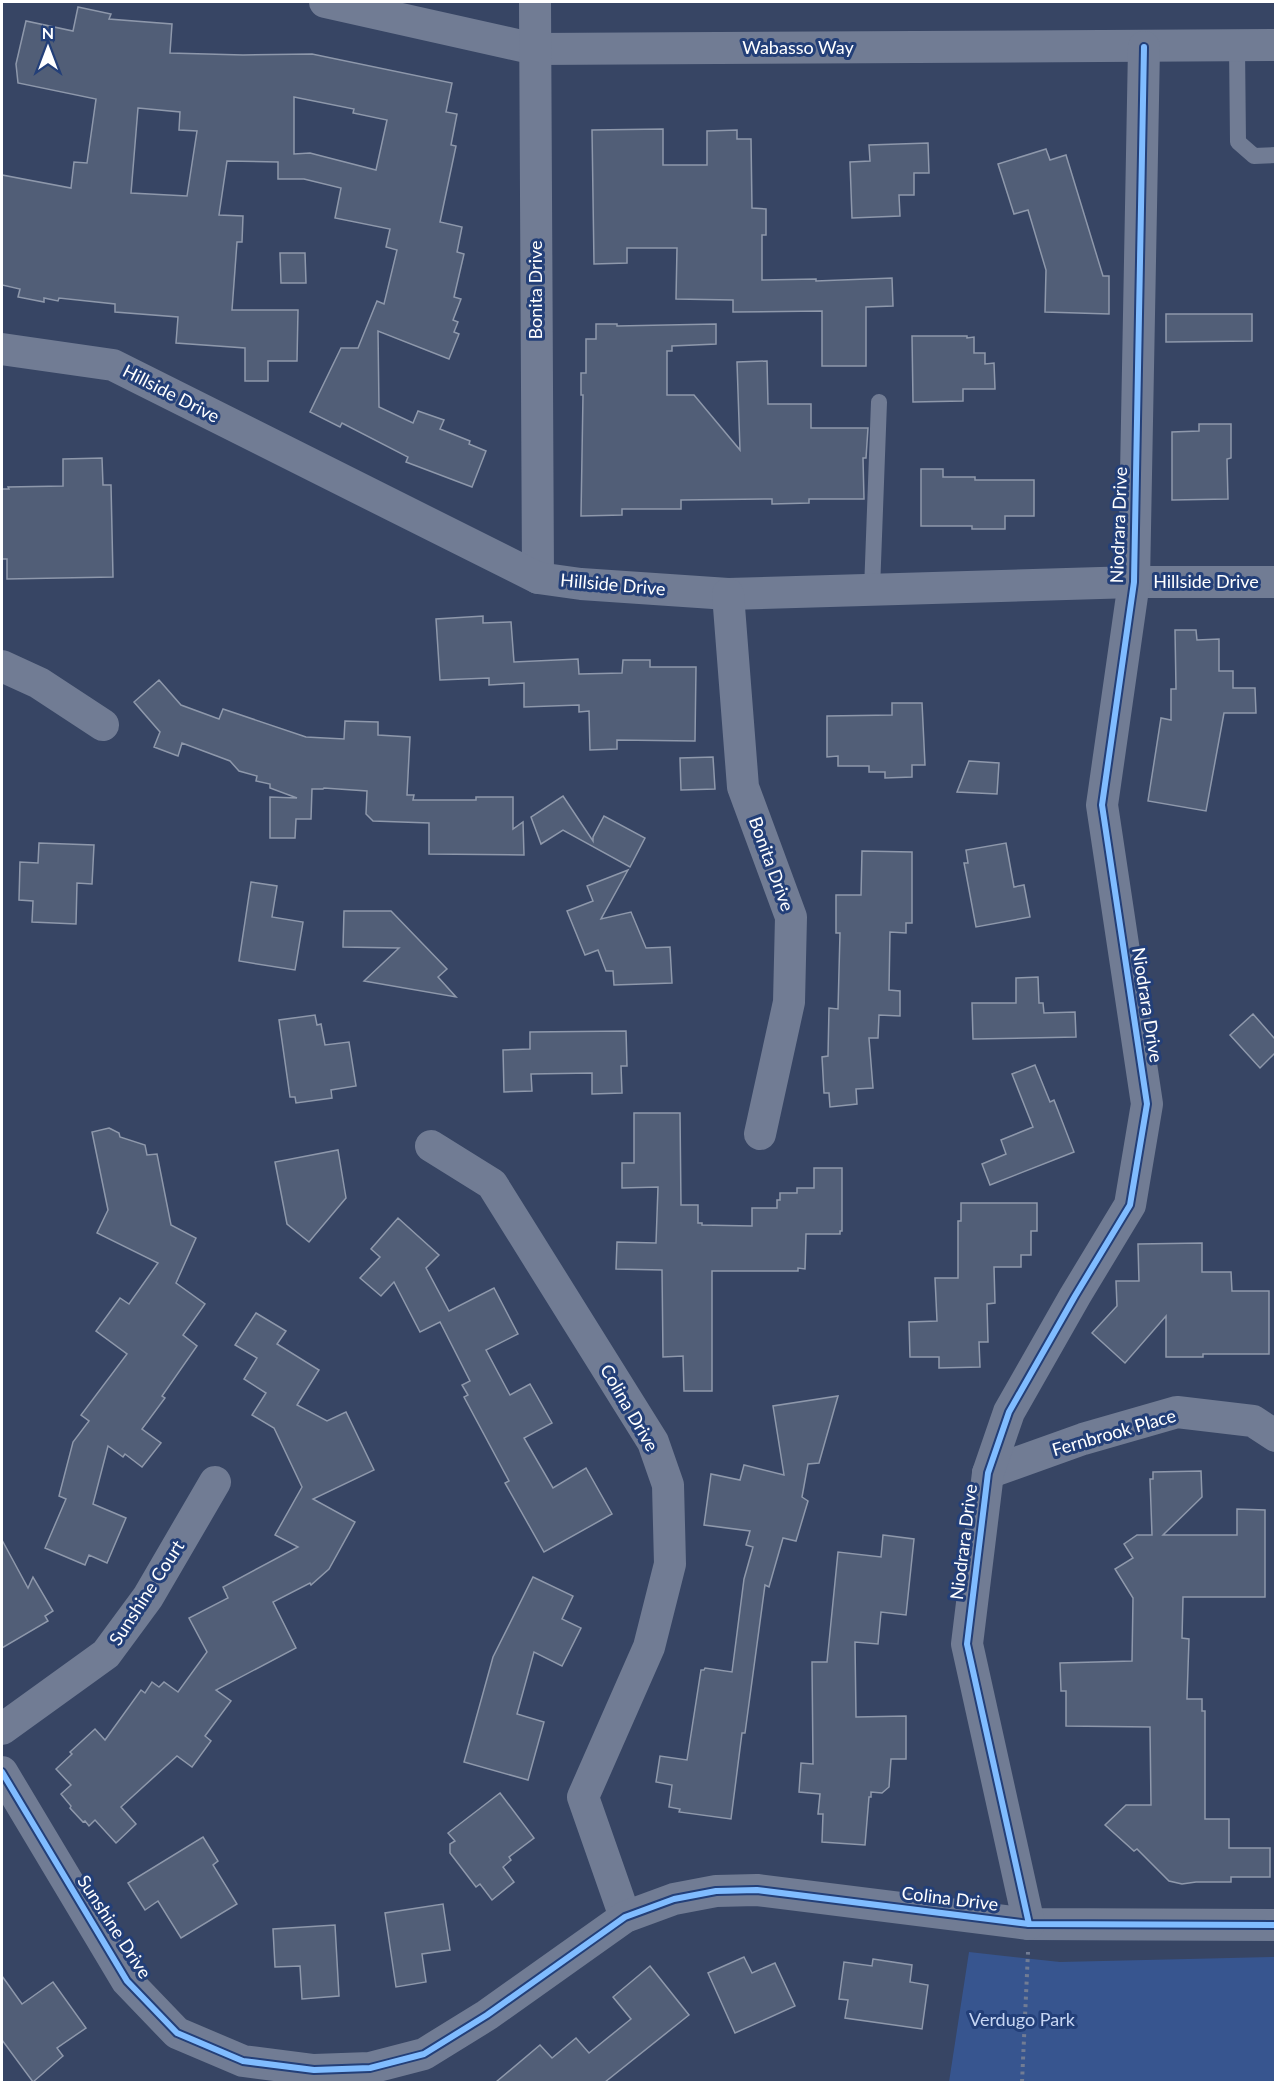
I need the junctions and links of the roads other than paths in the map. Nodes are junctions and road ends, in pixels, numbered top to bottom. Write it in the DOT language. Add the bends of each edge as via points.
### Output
graph roads {
  1 [pos="325,2"];
  2 [pos="535,2"];
  3 [pos="1275,45"];
  4 [pos="1237,46"];
  5 [pos="1144,47"];
  6 [pos="535,49"];
  7 [pos="1275,155"];
  8 [pos="2,349"];
  9 [pos="879,402"];
  10 [pos="538,578"];
  11 [pos="1134,582"];
  12 [pos="1275,582"];
  13 [pos="873,590"];
  14 [pos="728,594"];
  15 [pos="2,666"];
  16 [pos="104,725"];
  17 [pos="760,1134"];
  18 [pos="431,1146"];
  19 [pos="1275,1436"];
  20 [pos="988,1473"];
  21 [pos="215,1482"];
  22 [pos="2,1729"];
  23 [pos="2,1772"];
  24 [pos="625,1917"];
  25 [pos="1029,1924"];
  26 [pos="1275,1925"];
  1 -- 6 [label="street, Wabasso Way"];
  2 -- 6 [label="street, Bonita Drive"];
  3 -- 4 [label="street, Wabasso Way"];
  4 -- 5 [label="street, Wabasso Way"];
  4 -- 7 [label="lane" via="1238,142 1254,156"];
  5 -- 6 [label="street, Wabasso Way"];
  5 -- 11 [label="street, Niodrara Drive"];
  6 -- 10 [label="street, Bonita Drive"];
  8 -- 10 [label="street, Hillside Drive" via="113,365"];
  9 -- 13 [label="lane"];
  10 -- 14 [label="street, Hillside Drive"];
  11 -- 12 [label="street, Hillside Drive"];
  11 -- 13 [label="street, Hillside Drive"];
  11 -- 20 [label="street, Niodrara Drive" via="1102,805 1147,1104 1136,1172 1130,1205 1009,1412"];
  13 -- 14 [label="street, Hillside Drive"];
  14 -- 17 [label="street, Bonita Drive" via="743,787 791,917 789,1002"];
  15 -- 16 [label="street" via="39,683"];
  18 -- 24 [label="street, Colina Drive" via="492,1184 653,1442 668,1485 670,1564 649,1647 583,1797"];
  19 -- 20 [label="street, Fernbrook Place" via="1253,1421 1177,1412 1083,1438"];
  20 -- 25 [label="street, Niodrara Drive" via="967,1644"];
  21 -- 22 [label="street, Sunshine Court" via="148,1597 106,1654"];
  23 -- 24 [label="street, Sunshine Drive" via="127,1981 177,2033 243,2061 314,2070 370,2068 424,2054 487,2015"];
  24 -- 25 [label="street, Colina Drive" via="674,1899 716,1891 756,1890"];
  25 -- 26 [label="street, Colina Drive"];
}
